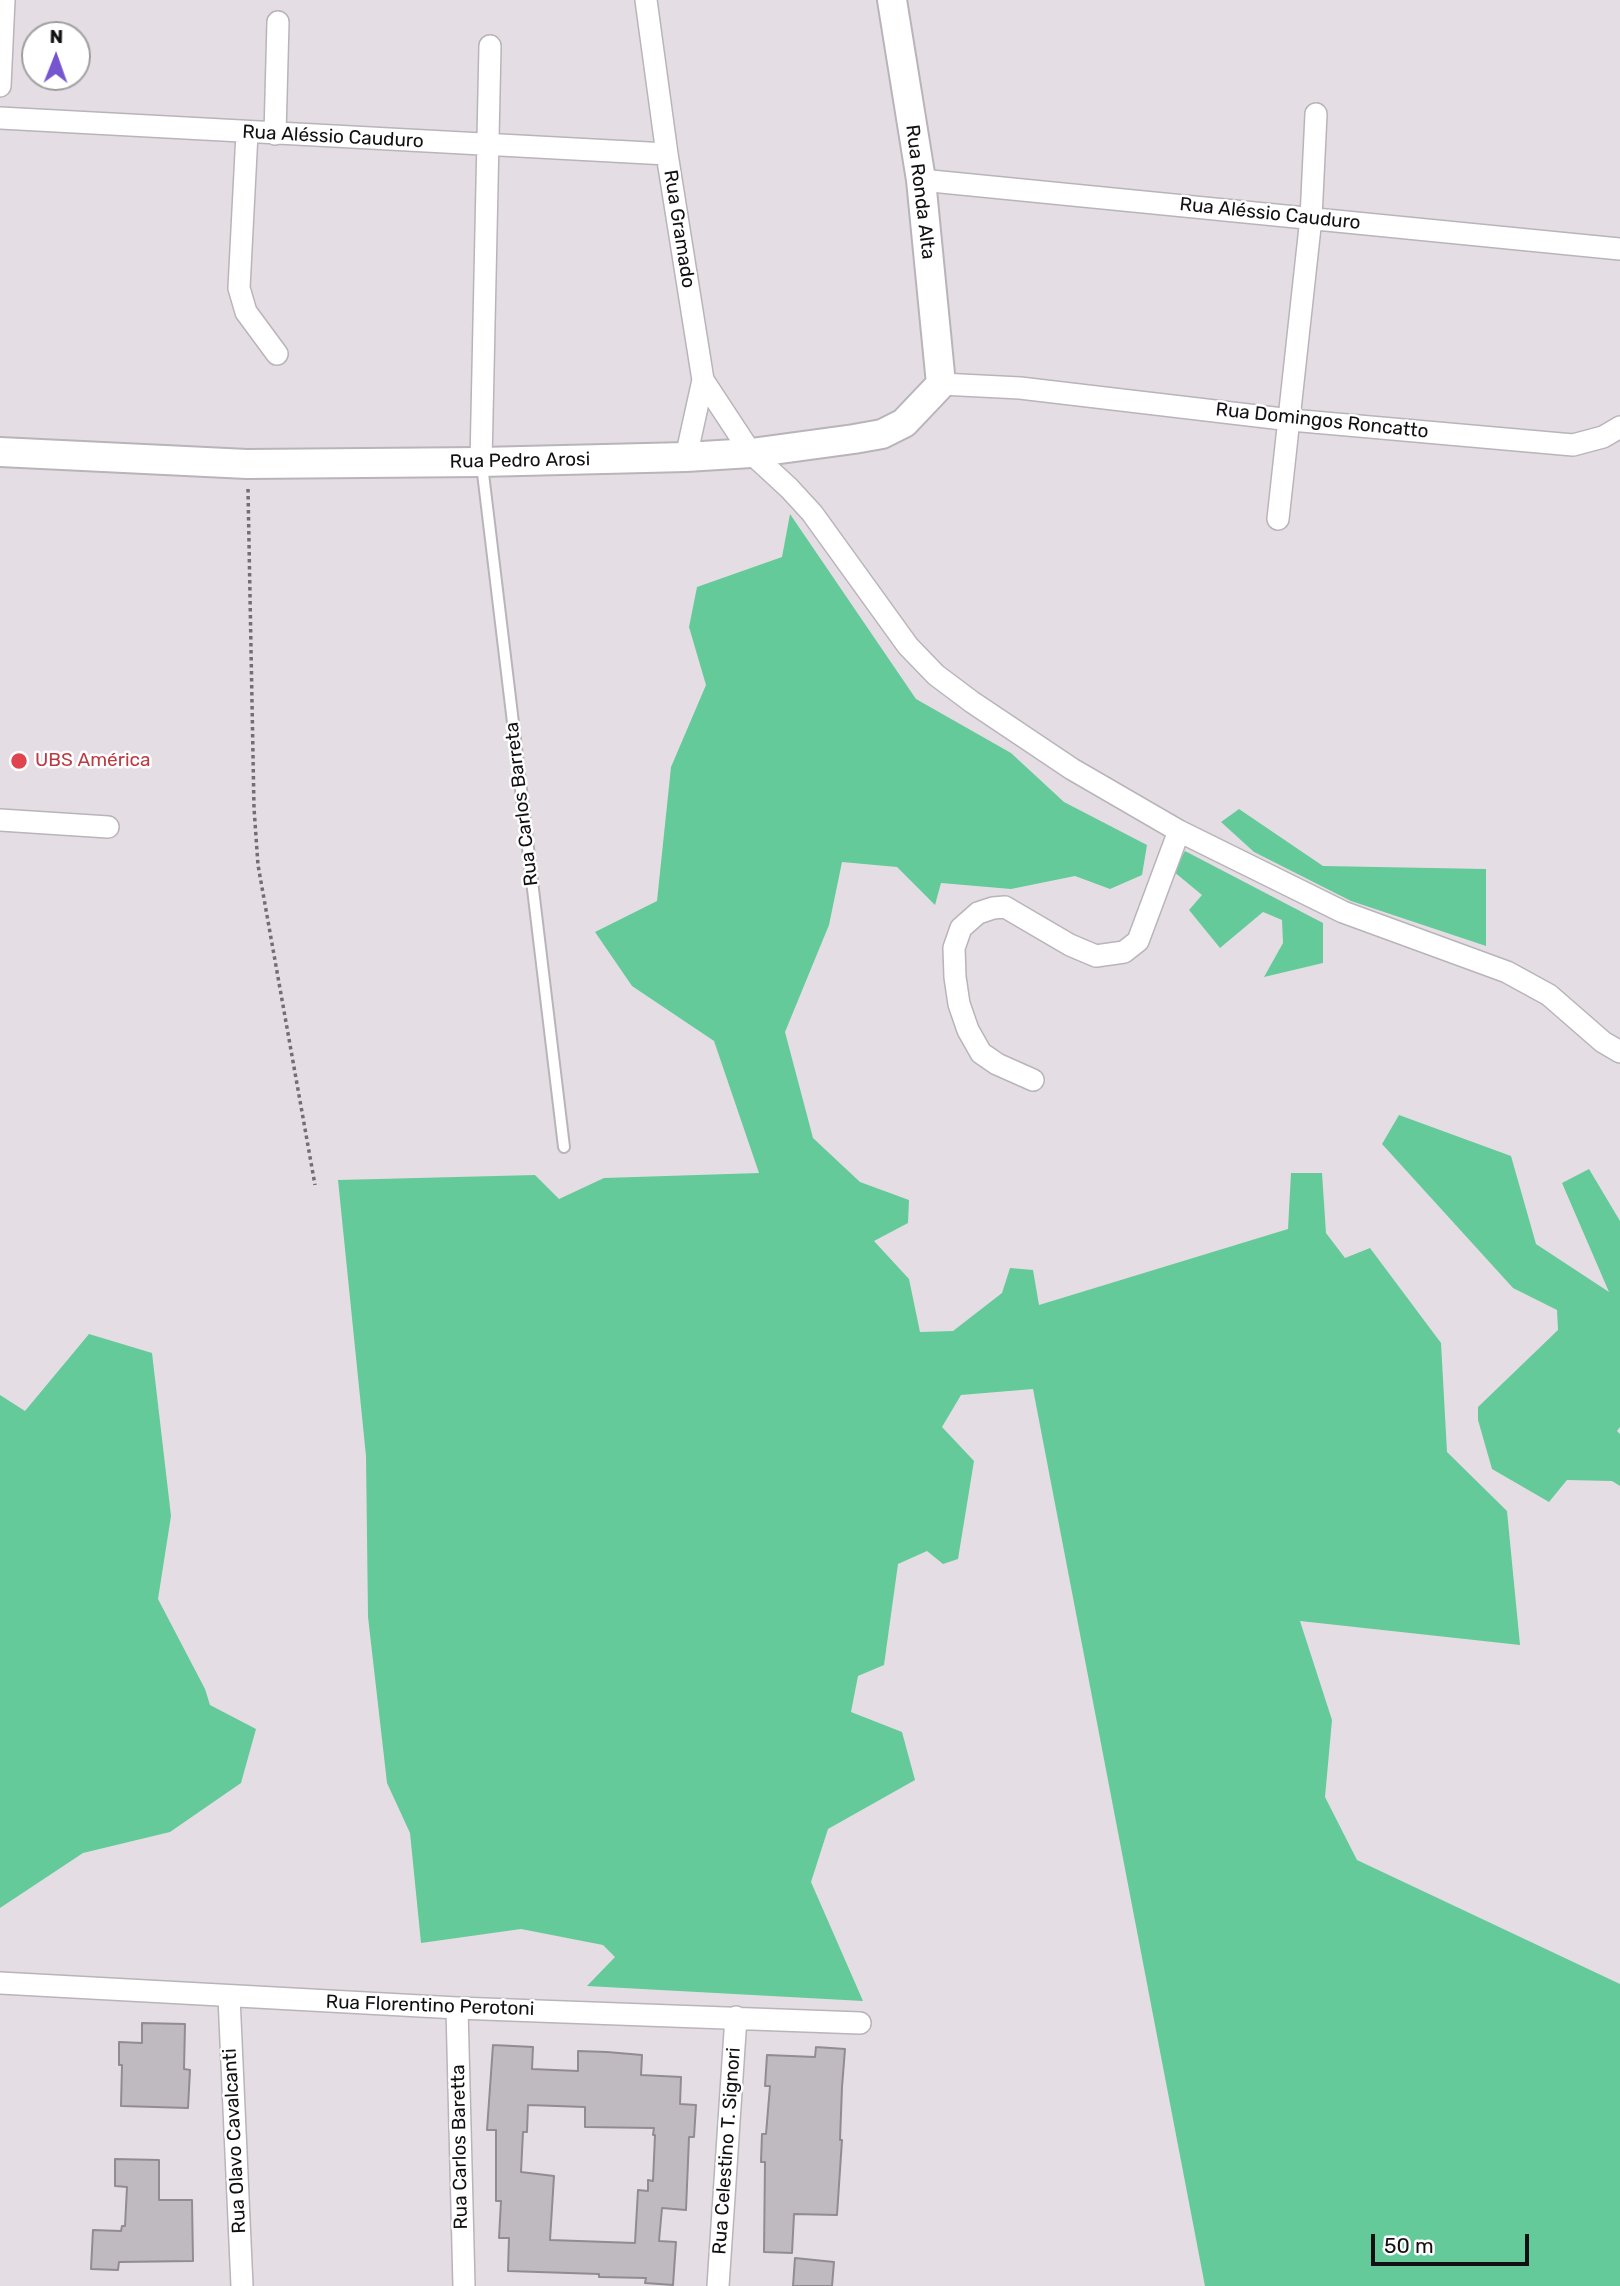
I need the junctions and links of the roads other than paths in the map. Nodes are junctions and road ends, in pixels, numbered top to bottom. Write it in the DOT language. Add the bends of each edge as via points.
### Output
graph roads {
  1 [pos="4,0"];
  2 [pos="646,0"];
  3 [pos="892,0"];
  4 [pos="278,22"];
  5 [pos="490,46"];
  6 [pos="0,86"];
  7 [pos="1316,114"];
  8 [pos="0,118"];
  9 [pos="247,133"];
  10 [pos="275,134"];
  11 [pos="487,144"];
  12 [pos="667,154"];
  13 [pos="921,180"];
  14 [pos="1311,218"];
  15 [pos="1620,249"];
  16 [pos="277,354"];
  17 [pos="703,380"];
  18 [pos="942,384"];
  19 [pos="1291,420"];
  20 [pos="1620,427"];
  21 [pos="0,452"];
  22 [pos="751,453"];
  23 [pos="686,457"];
  24 [pos="481,462"];
  25 [pos="1278,519"];
  26 [pos="0,820"];
  27 [pos="108,827"];
  28 [pos="1179,831"];
  29 [pos="1620,1052"];
  30 [pos="1033,1080"];
  31 [pos="564,1147"];
  32 [pos="0,1983"];
  33 [pos="229,1997"];
  34 [pos="457,2008"];
  35 [pos="736,2017"];
  36 [pos="860,2023"];
  37 [pos="242,2286"];
  38 [pos="464,2286"];
  39 [pos="718,2286"];
  1 -- 6 [label="street"];
  2 -- 12 [label="street, Rua Gramado"];
  3 -- 13 [label="street, Rua Ronda Alta"];
  4 -- 10 [label="street"];
  5 -- 11 [label="street"];
  7 -- 14 [label="street"];
  8 -- 9 [label="street, Rua Aléssio Cauduro"];
  9 -- 10 [label="street, Rua Aléssio Cauduro"];
  9 -- 16 [label="street" via="239,288 246,312"];
  10 -- 11 [label="street, Rua Aléssio Cauduro"];
  11 -- 12 [label="street, Rua Aléssio Cauduro"];
  11 -- 24 [label="street"];
  12 -- 17 [label="street, Rua Gramado"];
  13 -- 14 [label="street, Rua Aléssio Cauduro"];
  13 -- 18 [label="street, Rua Ronda Alta"];
  14 -- 15 [label="street, Rua Aléssio Cauduro"];
  14 -- 19 [label="street"];
  17 -- 22 [label="street"];
  17 -- 23 [label="street, Rua Gramado"];
  18 -- 19 [label="street, Rua Domingos Roncatto" via="1020,388"];
  18 -- 22 [label="street, Rua Pedro Arosi" via="905,423 882,434"];
  19 -- 20 [label="street, Rua Domingos Roncatto" via="1573,445"];
  19 -- 25 [label="street"];
  21 -- 24 [label="street, Rua Pedro Arosi" via="247,464"];
  22 -- 23 [label="street, Rua Pedro Arosi"];
  22 -- 28 [label="street" via="812,513 908,646 936,675 1072,769"];
  23 -- 24 [label="street, Rua Pedro Arosi"];
  24 -- 31 [label="lane, Rua Carlos Barreta"];
  26 -- 27 [label="street"];
  28 -- 29 [label="street" via="1343,912 1507,972 1549,995"];
  28 -- 30 [label="street" via="1138,941 1124,952 1096,956 1070,946 1005,907 978,913 961,928 954,948 955,977 968,1030 981,1053"];
  32 -- 33 [label="street, Rua Florentino Perotoni"];
  33 -- 34 [label="street, Rua Florentino Perotoni"];
  33 -- 37 [label="street, Rua Olavo Cavalcanti"];
  34 -- 35 [label="street, Rua Florentino Perotoni"];
  34 -- 38 [label="street, Rua Carlos Baretta"];
  35 -- 36 [label="street, Rua Florentino Perotoni"];
  35 -- 39 [label="street, Rua Celestino T. Signori"];
}
